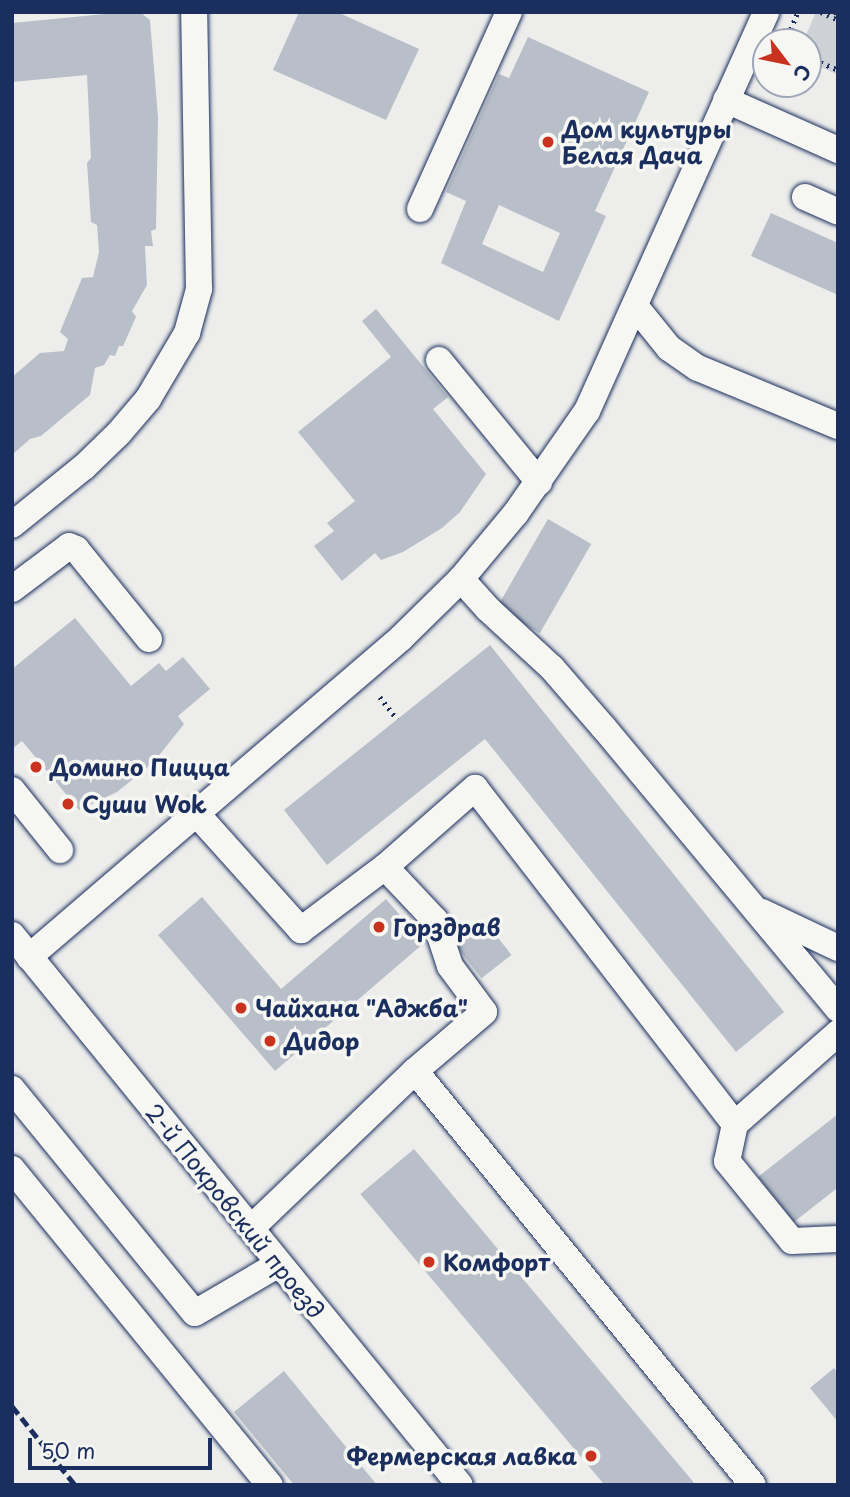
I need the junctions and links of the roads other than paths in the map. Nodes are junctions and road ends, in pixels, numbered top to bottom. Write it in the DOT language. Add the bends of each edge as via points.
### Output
graph roads {
  1 [pos="194,12"];
  2 [pos="509,12"];
  3 [pos="766,12"];
  4 [pos="726,100"];
  5 [pos="838,150"];
  6 [pos="805,197"];
  7 [pos="420,209"];
  8 [pos="838,212"];
  9 [pos="635,306"];
  10 [pos="439,360"];
  11 [pos="838,426"];
  12 [pos="539,482"];
  13 [pos="12,525"];
  14 [pos="461,579"];
  15 [pos="12,589"];
  16 [pos="149,639"];
  17 [pos="12,790"];
  18 [pos="195,812"];
  19 [pos="61,850"];
  20 [pos="385,867"];
  21 [pos="754,909"];
  22 [pos="12,936"];
  23 [pos="838,948"];
  24 [pos="29,957"];
  25 [pos="838,1009"];
  26 [pos="838,1033"];
  27 [pos="415,1071"];
  28 [pos="12,1089"];
  29 [pos="735,1124"];
  30 [pos="12,1169"];
  31 [pos="251,1228"];
  32 [pos="838,1239"];
  33 [pos="279,1264"];
  34 [pos="270,1485"];
  35 [pos="460,1485"];
  36 [pos="753,1485"];
  1 -- 13 [label="street" via="199,289 187,333 148,399 119,433"];
  2 -- 7 [label="street"];
  3 -- 4 [label="street"];
  4 -- 5 [label="street"];
  4 -- 9 [label="street"];
  6 -- 8 [label="street"];
  9 -- 11 [label="street" via="668,348 698,368"];
  9 -- 12 [label="street" via="587,411"];
  10 -- 12 [label="street"];
  12 -- 14 [label="street"];
  14 -- 18 [label="street" via="401,638"];
  14 -- 21 [label="street" via="552,668"];
  15 -- 16 [label="street" via="69,546"];
  17 -- 19 [label="street"];
  18 -- 20 [label="street" via="301,930"];
  18 -- 24 [label="street"];
  20 -- 27 [label="street" via="435,920 450,966 484,1012"];
  20 -- 29 [label="street" via="475,788"];
  21 -- 23 [label="street"];
  21 -- 25 [label="street"];
  22 -- 24 [label="street, 2-й Покровский проезд"];
  24 -- 31 [label="street, 2-й Покровский проезд"];
  26 -- 29 [label="street"];
  27 -- 31 [label="street"];
  27 -- 36 [label="street"];
  28 -- 33 [label="street" via="195,1313"];
  29 -- 32 [label="street" via="727,1161 792,1241"];
  30 -- 34 [label="street"];
  31 -- 33 [label="street, 2-й Покровский проезд"];
  33 -- 35 [label="street, 2-й Покровский проезд"];
}
